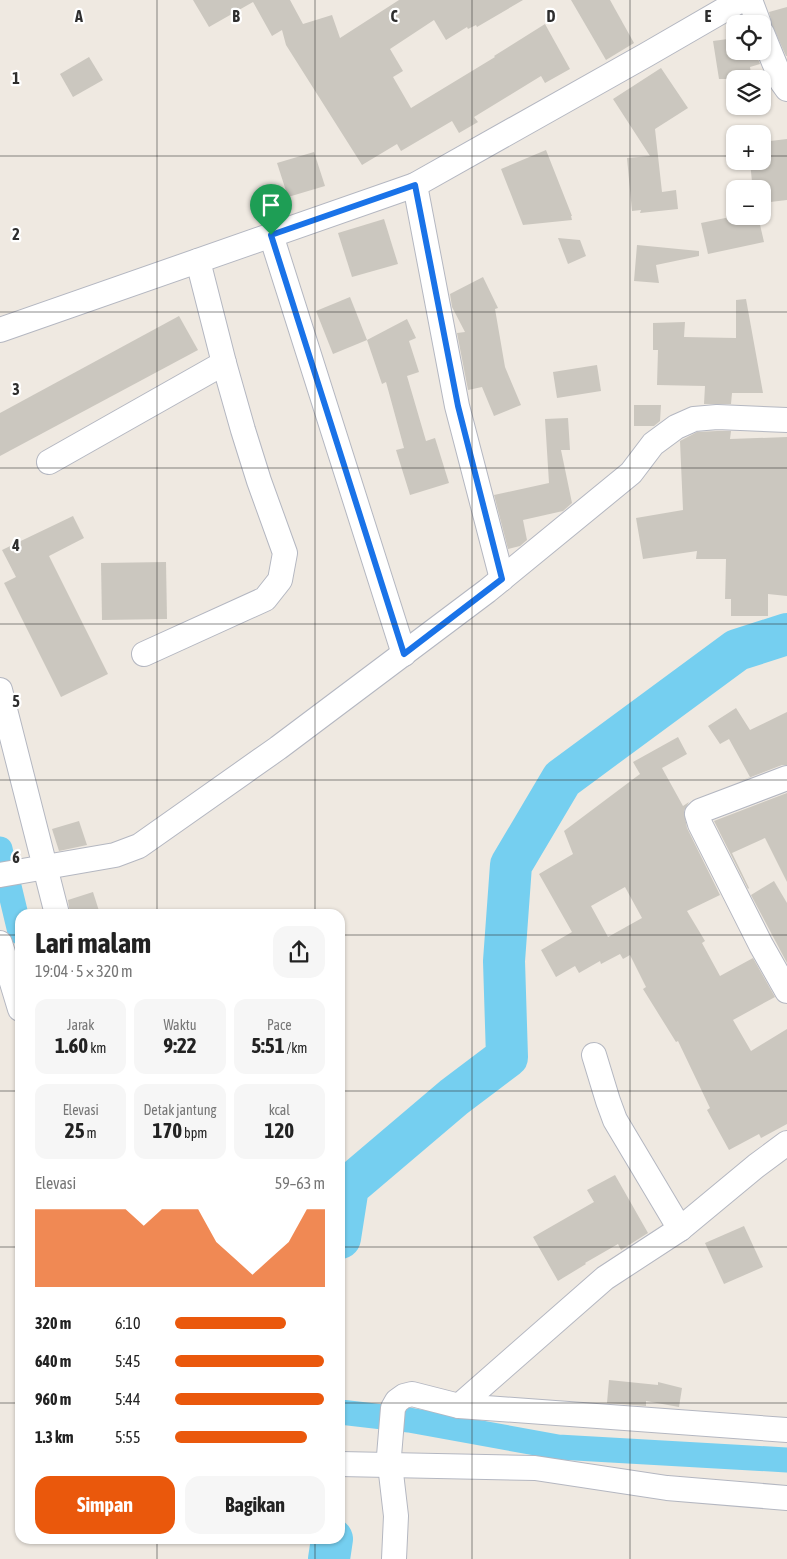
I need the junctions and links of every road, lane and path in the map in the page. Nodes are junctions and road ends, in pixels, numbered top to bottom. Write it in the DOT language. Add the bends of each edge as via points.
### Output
graph roads {
  1 [pos="741,0"];
  2 [pos="750,0"];
  3 [pos="756,15"];
  4 [pos="771,55"];
  5 [pos="787,88"];
  6 [pos="415,185"];
  7 [pos="271,235"];
  8 [pos="198,261"];
  9 [pos="0,330"];
  10 [pos="224,363"];
  11 [pos="787,420"];
  12 [pos="49,462"];
  13 [pos="502,579"];
  14 [pos="144,654"];
  15 [pos="404,654"];
  16 [pos="0,690"];
  17 [pos="787,778"];
  18 [pos="39,869"];
  19 [pos="0,875"];
  20 [pos="55,909"];
  21 [pos="0,943"];
  22 [pos="787,991"];
  23 [pos="15,992"];
  24 [pos="594,1055"];
  25 [pos="787,1143"];
  26 [pos="680,1229"];
  27 [pos="459,1406"];
  28 [pos="787,1430"];
  29 [pos="383,1462"];
  30 [pos="345,1464"];
  31 [pos="787,1498"];
  32 [pos="394,1559"];
  1 -- 6 [label="street"];
  2 -- 3 [label="street"];
  4 -- 5 [label="street"];
  6 -- 7 [label="street"];
  6 -- 13 [label="street" via="458,406"];
  7 -- 8 [label="street"];
  7 -- 15 [label="street"];
  8 -- 9 [label="street"];
  8 -- 10 [label="street"];
  10 -- 12 [label="street"];
  10 -- 14 [label="street" via="259,481 285,553 280,580 265,599"];
  11 -- 13 [label="street" via="716,417 676,427 653,444 631,473"];
  13 -- 15 [label="street"];
  15 -- 18 [label="street" via="139,846 115,855"];
  16 -- 18 [label="street"];
  17 -- 22 [label="street" via="697,814 760,946"];
  18 -- 19 [label="street"];
  18 -- 20 [label="street"];
  21 -- 23 [label="street"];
  24 -- 26 [label="street" via="615,1120"];
  25 -- 26 [label="street"];
  26 -- 27 [label="street" via="605,1278"];
  27 -- 28 [label="street"];
  27 -- 29 [label="street" via="412,1394 397,1401"];
  29 -- 30 [label="street"];
  29 -- 31 [label="street" via="535,1468 667,1488"];
  29 -- 32 [label="street" via="396,1516"];
}
